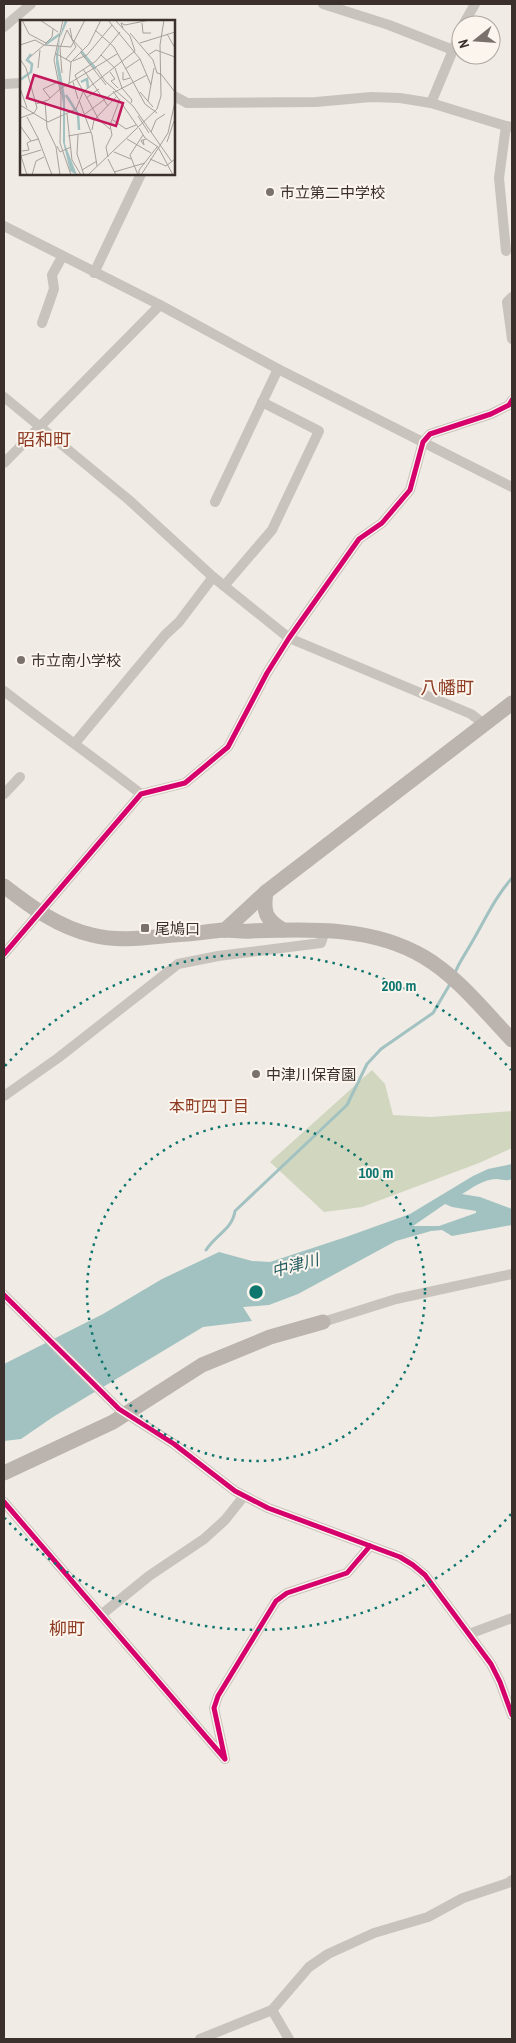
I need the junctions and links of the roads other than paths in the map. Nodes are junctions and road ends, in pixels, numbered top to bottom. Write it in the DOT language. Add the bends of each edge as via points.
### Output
graph roads {
  1 [pos="31,4"];
  2 [pos="323,4"];
  3 [pos="4,27"];
  4 [pos="451,49"];
  5 [pos="451,55"];
  6 [pos="20,83"];
  7 [pos="4,84"];
  8 [pos="175,100"];
  9 [pos="431,103"];
  10 [pos="509,127"];
  11 [pos="141,175"];
  12 [pos="4,226"];
  13 [pos="506,251"];
  14 [pos="62,257"];
  15 [pos="94,273"];
  16 [pos="512,297"];
  17 [pos="160,305"];
  18 [pos="42,323"];
  19 [pos="512,338"];
  20 [pos="278,369"];
  21 [pos="4,397"];
  22 [pos="512,400"];
  23 [pos="262,402"];
  24 [pos="39,426"];
  25 [pos="423,442"];
  26 [pos="4,463"];
  27 [pos="512,487"];
  28 [pos="215,502"];
  29 [pos="213,577"];
  30 [pos="224,586"];
  31 [pos="289,638"];
  32 [pos="4,692"];
  33 [pos="512,703"];
  34 [pos="484,724"];
  35 [pos="75,743"];
  36 [pos="20,778"];
  37 [pos="4,794"];
  38 [pos="141,794"];
  39 [pos="4,886"];
  40 [pos="266,892"];
  41 [pos="39,912"];
  42 [pos="225,930"];
  43 [pos="283,930"];
  44 [pos="325,931"];
  45 [pos="4,954"];
  46 [pos="512,1040"];
  47 [pos="4,1096"];
  48 [pos="512,1274"];
  49 [pos="4,1295"];
  50 [pos="323,1322"];
  51 [pos="122,1411"];
  52 [pos="4,1473"];
  53 [pos="244,1496"];
  54 [pos="4,1502"];
  55 [pos="370,1546"];
  56 [pos="101,1615"];
  57 [pos="512,1618"];
  58 [pos="469,1634"];
  59 [pos="512,1715"];
  60 [pos="512,1880"];
  61 [pos="272,2010"];
  62 [pos="200,2039"];
  63 [pos="289,2039"];
  1 -- 3 [label="street"];
  2 -- 4 [label="street"];
  5 -- 9 [label="street"];
  6 -- 7 [label="street"];
  8 -- 9 [label="street" via="186,103 316,102 372,97"];
  9 -- 10 [label="street"];
  10 -- 13 [label="street" via="499,178"];
  11 -- 15 [label="street"];
  12 -- 14 [label="street"];
  14 -- 15 [label="street"];
  14 -- 18 [label="street" via="52,275 54,289"];
  15 -- 17 [label="street"];
  16 -- 19 [label="street" via="507,302"];
  17 -- 20 [label="street"];
  17 -- 24 [label="street"];
  20 -- 23 [label="street"];
  20 -- 25 [label="street"];
  21 -- 24 [label="street"];
  22 -- 25 [label="street" via="491,414 430,434"];
  23 -- 28 [label="street"];
  23 -- 30 [label="street" via="319,432 272,530"];
  24 -- 26 [label="street"];
  24 -- 29 [label="street" via="129,500"];
  25 -- 27 [label="street"];
  25 -- 31 [label="street" via="410,490 382,523 359,539"];
  29 -- 30 [label="street"];
  29 -- 35 [label="street" via="179,622"];
  30 -- 31 [label="street"];
  31 -- 34 [label="street" via="472,714"];
  31 -- 38 [label="street" via="228,747 185,783"];
  32 -- 35 [label="street"];
  33 -- 34 [label="street"];
  34 -- 40 [label="street"];
  35 -- 38 [label="street"];
  36 -- 37 [label="street"];
  38 -- 41 [label="street"];
  39 -- 41 [label="street"];
  40 -- 42 [label="street"];
  40 -- 43 [label="street" via="266,915 272,924"];
  41 -- 42 [label="street" via="94,935 129,939"];
  41 -- 45 [label="street"];
  42 -- 43 [label="street"];
  43 -- 44 [label="street"];
  44 -- 46 [label="street" via="376,938 425,957 458,984"];
  44 -- 47 [label="street" via="321,943 178,964"];
  48 -- 50 [label="street" via="396,1299"];
  49 -- 51 [label="street"];
  50 -- 51 [label="street" via="223,1355"];
  51 -- 52 [label="street" via="113,1422"];
  51 -- 53 [label="street" via="174,1444"];
  53 -- 55 [label="street"];
  53 -- 56 [label="street" via="204,1539 149,1576"];
  54 -- 56 [label="street"];
  55 -- 56 [label="street" via="347,1573 287,1593 276,1601 218,1696 214,1708 225,1759"];
  55 -- 58 [label="street" via="400,1557 425,1575"];
  57 -- 58 [label="street"];
  58 -- 59 [label="street" via="491,1664"];
  60 -- 61 [label="street" via="463,1898 428,1917 374,1933 328,1954 309,1967"];
  61 -- 62 [label="street"];
  61 -- 63 [label="street"];
}
